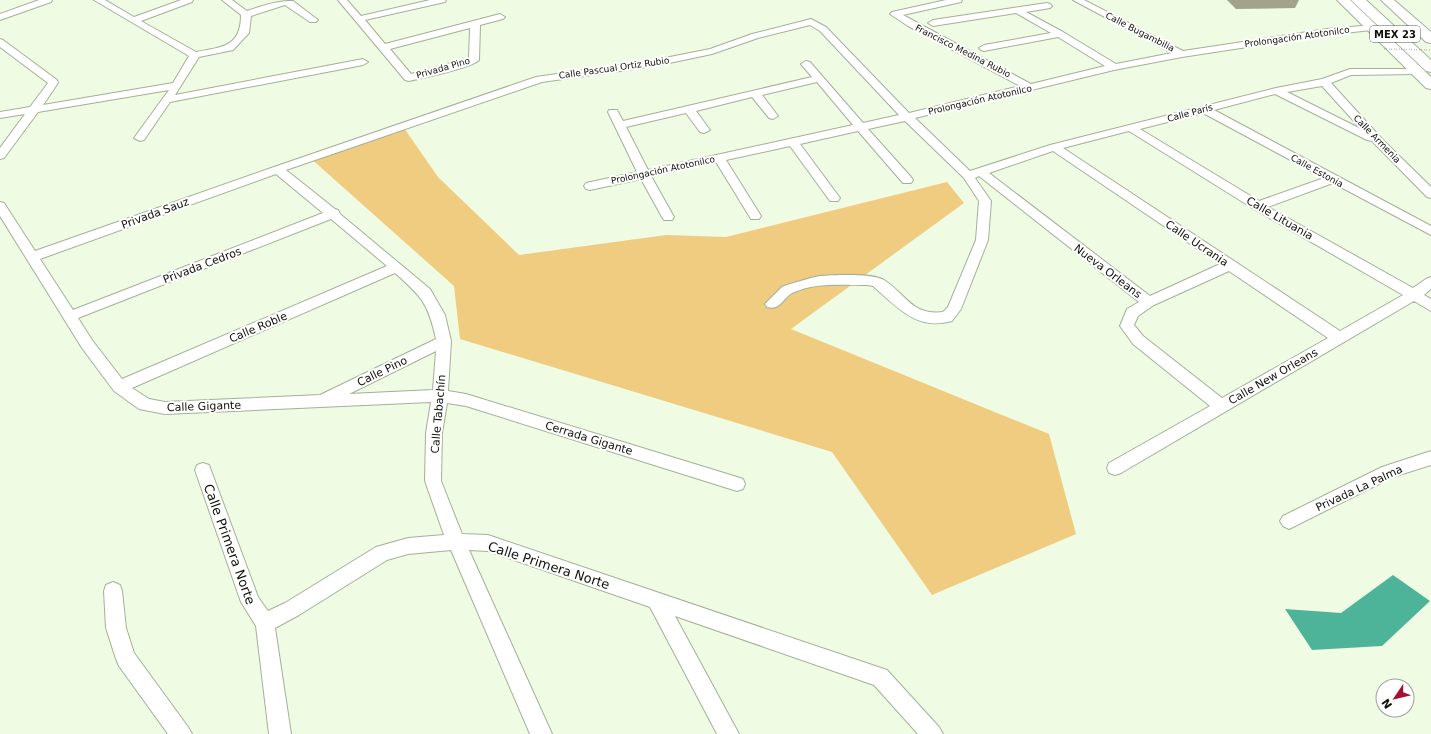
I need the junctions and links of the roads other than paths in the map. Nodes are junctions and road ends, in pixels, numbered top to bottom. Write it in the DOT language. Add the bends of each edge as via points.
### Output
graph roads {
  1 [pos="48,0"];
  2 [pos="98,0"];
  3 [pos="189,0"];
  4 [pos="226,0"];
  5 [pos="342,0"];
  6 [pos="442,0"];
  7 [pos="958,0"];
  8 [pos="1077,0"];
  9 [pos="1343,0"];
  10 [pos="1358,0"];
  11 [pos="1373,0"];
  12 [pos="1387,0"];
  13 [pos="1047,6"];
  14 [pos="1016,10"];
  15 [pos="246,14"];
  16 [pos="0,17"];
  17 [pos="500,17"];
  18 [pos="359,19"];
  19 [pos="134,20"];
  20 [pos="312,20"];
  21 [pos="933,23"];
  22 [pos="476,24"];
  23 [pos="1372,28"];
  24 [pos="1060,34"];
  25 [pos="1430,37"];
  26 [pos="0,42"];
  27 [pos="383,48"];
  28 [pos="984,48"];
  29 [pos="1431,51"];
  30 [pos="1182,54"];
  31 [pos="195,55"];
  32 [pos="363,62"];
  33 [pos="806,64"];
  34 [pos="1114,67"];
  35 [pos="1431,68"];
  36 [pos="1416,71"];
  37 [pos="818,79"];
  38 [pos="1324,82"];
  39 [pos="177,85"];
  40 [pos="1431,85"];
  41 [pos="1030,88"];
  42 [pos="1276,91"];
  43 [pos="755,94"];
  44 [pos="166,100"];
  45 [pos="34,109"];
  46 [pos="689,109"];
  47 [pos="1204,109"];
  48 [pos="613,112"];
  49 [pos="0,115"];
  50 [pos="773,116"];
  51 [pos="907,117"];
  52 [pos="620,125"];
  53 [pos="861,127"];
  54 [pos="1131,128"];
  55 [pos="704,130"];
  56 [pos="140,138"];
  57 [pos="793,142"];
  58 [pos="1379,142"];
  59 [pos="1054,147"];
  60 [pos="0,156"];
  61 [pos="719,158"];
  62 [pos="278,169"];
  63 [pos="644,174"];
  64 [pos="975,174"];
  65 [pos="1333,179"];
  66 [pos="907,180"];
  67 [pos="590,186"];
  68 [pos="1431,194"];
  69 [pos="834,198"];
  70 [pos="0,206"];
  71 [pos="1258,206"];
  72 [pos="334,213"];
  73 [pos="755,216"];
  74 [pos="668,217"];
  75 [pos="1431,231"];
  76 [pos="32,257"];
  77 [pos="1230,265"];
  78 [pos="397,267"];
  79 [pos="1431,282"];
  80 [pos="1414,295"];
  81 [pos="1149,302"];
  82 [pos="772,304"];
  83 [pos="1431,306"];
  84 [pos="70,316"];
  85 [pos="1340,338"];
  86 [pos="444,341"];
  87 [pos="119,387"];
  88 [pos="440,396"];
  89 [pos="320,401"];
  90 [pos="1221,406"];
  91 [pos="1431,458"];
  92 [pos="1115,468"];
  93 [pos="203,470"];
  94 [pos="737,484"];
  95 [pos="1289,521"];
  96 [pos="456,542"];
  97 [pos="113,591"];
  98 [pos="657,601"];
  99 [pos="265,623"];
  100 [pos="181,734"];
  101 [pos="280,734"];
  102 [pos="541,734"];
  103 [pos="728,734"];
  104 [pos="932,734"];
  1 -- 16 [label="street"];
  2 -- 19 [label="street"];
  3 -- 19 [label="street"];
  4 -- 15 [label="street"];
  5 -- 18 [label="street, Privada Pino"];
  6 -- 18 [label="street"];
  7 -- 41 [label="street, Francisco Medina Rubio" via="895,14 1005,72"];
  8 -- 30 [label="street, Calle Bugambilia"];
  9 -- 23 [label="main road"];
  10 -- 35 [label="main road, MEX 23"];
  11 -- 29 [label="main road, MEX 23"];
  12 -- 25 [label="main road"];
  13 -- 14 [label="street"];
  14 -- 21 [label="street"];
  14 -- 24 [label="street"];
  15 -- 20 [label="street" via="285,2"];
  15 -- 31 [label="street" via="244,33 230,48"];
  17 -- 22 [label="street"];
  18 -- 27 [label="street, Privada Pino"];
  19 -- 31 [label="street"];
  22 -- 27 [label="street"];
  22 -- 27 [label="street, Privada Pino" via="474,60 464,64 409,78"];
  23 -- 30 [label="street, Prolongación Atotonilco" via="1327,32"];
  23 -- 36 [label="main road"];
  24 -- 28 [label="street"];
  24 -- 34 [label="street"];
  26 -- 45 [label="street" via="52,80 53,83"];
  30 -- 34 [label="street, Prolongación Atotonilco"];
  31 -- 39 [label="street"];
  32 -- 44 [label="street"];
  33 -- 37 [label="street"];
  34 -- 41 [label="street, Prolongación Atotonilco"];
  36 -- 38 [label="street, Calle París" via="1350,72"];
  36 -- 40 [label="main road"];
  37 -- 43 [label="street"];
  37 -- 53 [label="street"];
  38 -- 42 [label="street, Calle París"];
  38 -- 58 [label="street, Calle Armenia"];
  39 -- 44 [label="street"];
  39 -- 45 [label="street"];
  41 -- 51 [label="street, Prolongación Atotonilco"];
  42 -- 47 [label="street, Calle París"];
  42 -- 58 [label="street"];
  43 -- 46 [label="street"];
  43 -- 50 [label="street"];
  44 -- 56 [label="street"];
  45 -- 49 [label="street"];
  45 -- 60 [label="street"];
  46 -- 52 [label="street"];
  46 -- 55 [label="street"];
  47 -- 54 [label="street, Calle París"];
  47 -- 65 [label="street, Calle Estonia"];
  48 -- 52 [label="street"];
  51 -- 53 [label="street, Prolongación Atotonilco"];
  51 -- 62 [label="street, Calle Pascual Ortiz Rubio" via="823,29 811,22 755,36 712,51 656,64 540,79"];
  51 -- 64 [label="street, Calle Pascual Ortiz Rubio"];
  52 -- 63 [label="street"];
  53 -- 57 [label="street, Prolongación Atotonilco"];
  53 -- 66 [label="street"];
  54 -- 59 [label="street, Calle París"];
  54 -- 71 [label="street, Calle Lituania"];
  57 -- 61 [label="street, Prolongación Atotonilco"];
  57 -- 69 [label="street"];
  58 -- 68 [label="street, Calle Armenia"];
  59 -- 64 [label="street, Calle París"];
  59 -- 77 [label="street, Calle Ucrania"];
  61 -- 63 [label="street, Prolongación Atotonilco"];
  61 -- 73 [label="street"];
  62 -- 72 [label="street, Calle Tabachín"];
  62 -- 76 [label="street, Privada Sauz"];
  63 -- 67 [label="street, Prolongación Atotonilco"];
  63 -- 74 [label="street"];
  64 -- 81 [label="street, Nueva Orleans"];
  64 -- 82 [label="street" via="985,201 982,240 954,309 947,317 931,319 913,313 878,283 867,280 819,281 787,290"];
  65 -- 71 [label="street"];
  65 -- 75 [label="street, Calle Estonia"];
  70 -- 76 [label="street, Calle Gigante"];
  71 -- 80 [label="street, Calle Lituania"];
  72 -- 78 [label="street, Calle Tabachín"];
  72 -- 84 [label="street, Privada Cedros"];
  76 -- 84 [label="street, Calle Gigante"];
  77 -- 81 [label="street"];
  77 -- 85 [label="street, Calle Ucrania"];
  78 -- 86 [label="street, Calle Tabachín" via="425,292 438,314"];
  78 -- 87 [label="street, Calle Roble"];
  79 -- 80 [label="street, Calle New Orleans"];
  80 -- 83 [label="street, Calle Lituania"];
  80 -- 85 [label="street, Calle New Orleans"];
  81 -- 90 [label="street, Nueva Orleans" via="1132,313 1127,326 1138,340"];
  84 -- 87 [label="street, Calle Gigante"];
  85 -- 90 [label="street, Calle New Orleans"];
  86 -- 88 [label="street, Calle Tabachín"];
  86 -- 89 [label="street, Calle Pino"];
  87 -- 89 [label="street, Calle Gigante" via="144,405 165,408"];
  88 -- 89 [label="street, Calle Gigante"];
  88 -- 94 [label="street, Cerrada Gigante" via="466,400"];
  88 -- 96 [label="street, Calle Tabachín" via="434,433 433,481"];
  90 -- 92 [label="street, Calle New Orleans"];
  91 -- 95 [label="street, Privada La Palma" via="1388,472"];
  93 -- 99 [label="street, Calle Primera Norte" via="250,602"];
  96 -- 98 [label="street, Calle Primera Norte" via="488,543"];
  96 -- 99 [label="street, Calle Primera Norte" via="408,546 382,552 292,609"];
  96 -- 102 [label="street, Calle Tabachín"];
  97 -- 100 [label="street" via="116,628 126,659"];
  98 -- 103 [label="street"];
  98 -- 104 [label="street, Calle Primera Norte" via="880,677"];
  99 -- 101 [label="street"];
}
